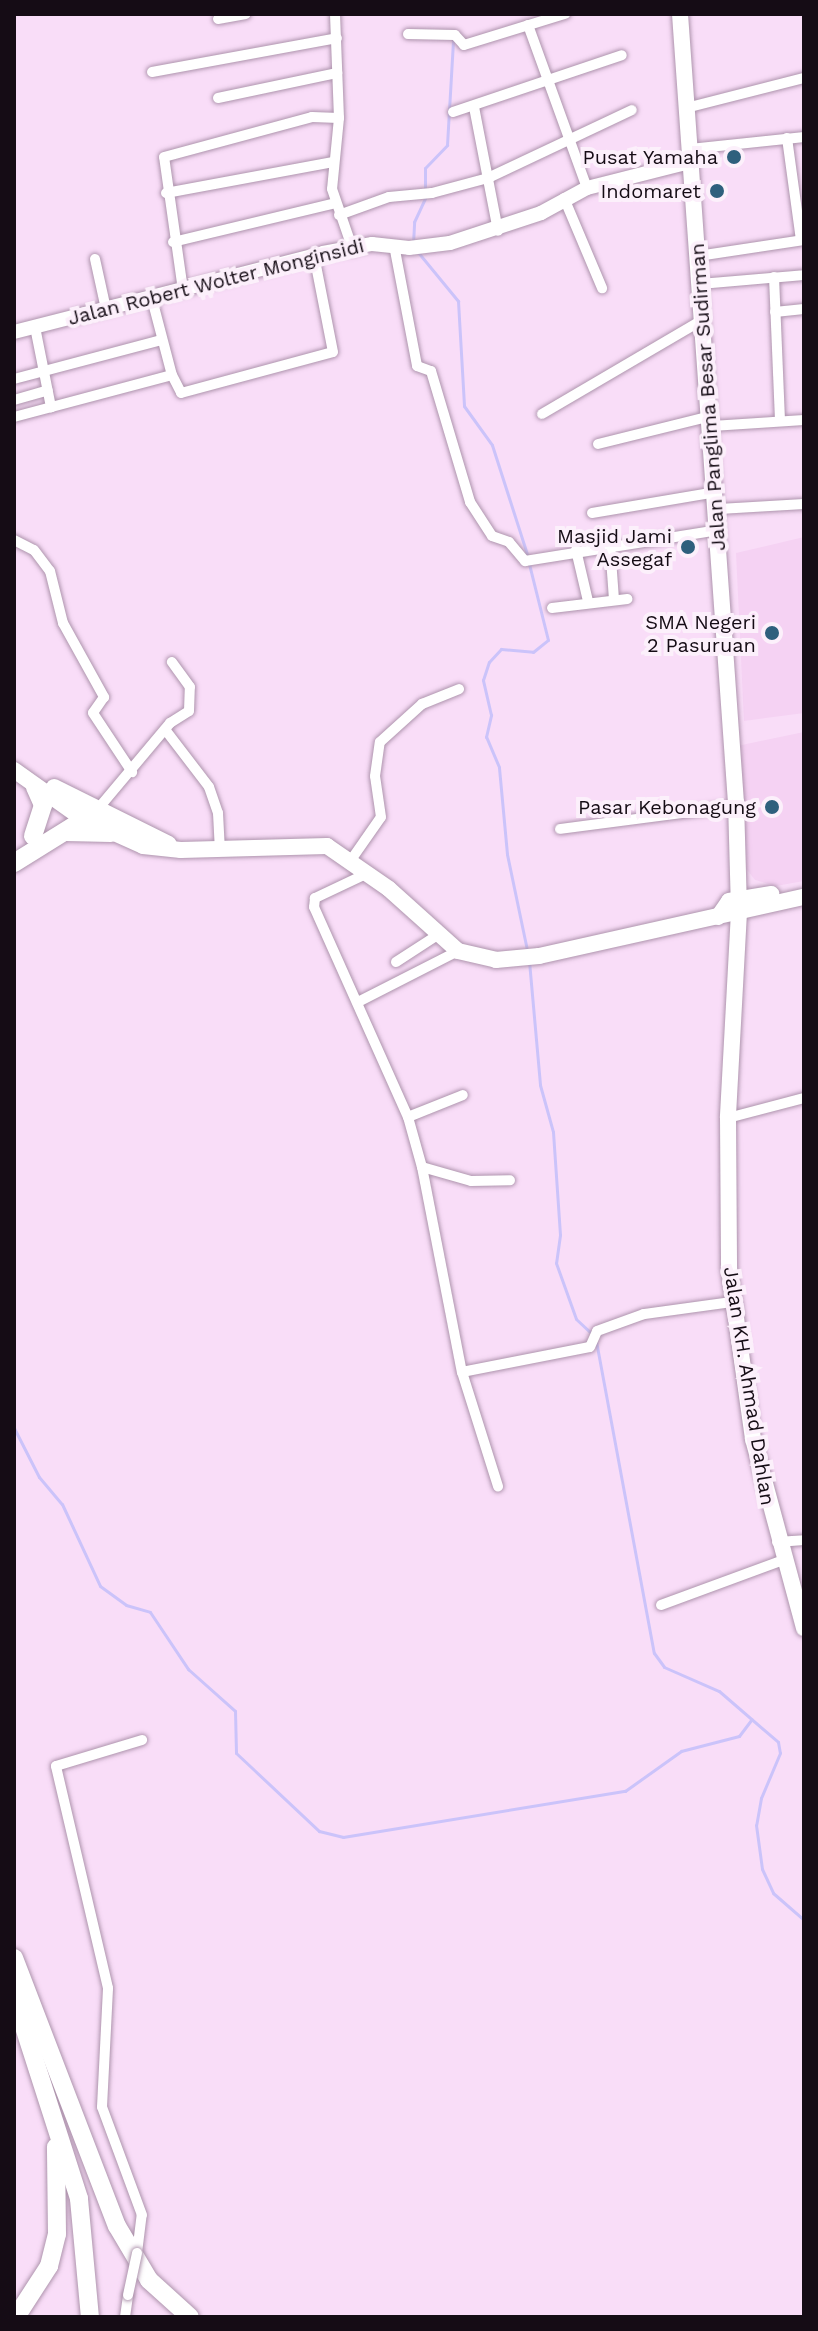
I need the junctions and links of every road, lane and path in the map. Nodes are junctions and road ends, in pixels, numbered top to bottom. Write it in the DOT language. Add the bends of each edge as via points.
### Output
graph roads {
  1 [pos="246,14"];
  2 [pos="335,14"];
  3 [pos="565,14"];
  4 [pos="680,14"];
  5 [pos="218,19"];
  6 [pos="528,25"];
  7 [pos="408,34"];
  8 [pos="337,38"];
  9 [pos="622,55"];
  10 [pos="152,72"];
  11 [pos="337,73"];
  12 [pos="804,78"];
  13 [pos="550,83"];
  14 [pos="218,98"];
  15 [pos="474,107"];
  16 [pos="686,108"];
  17 [pos="632,110"];
  18 [pos="453,112"];
  19 [pos="339,118"];
  20 [pos="571,136"];
  21 [pos="804,137"];
  22 [pos="787,138"];
  23 [pos="690,155"];
  24 [pos="333,162"];
  25 [pos="488,178"];
  26 [pos="587,188"];
  27 [pos="166,193"];
  28 [pos="564,198"];
  29 [pos="335,203"];
  30 [pos="339,215"];
  31 [pos="498,231"];
  32 [pos="802,240"];
  33 [pos="173,242"];
  34 [pos="408,247"];
  35 [pos="353,250"];
  36 [pos="314,255"];
  37 [pos="698,256"];
  38 [pos="95,259"];
  39 [pos="804,275"];
  40 [pos="774,277"];
  41 [pos="700,284"];
  42 [pos="602,288"];
  43 [pos="183,290"];
  44 [pos="152,299"];
  45 [pos="106,309"];
  46 [pos="804,309"];
  47 [pos="775,312"];
  48 [pos="702,320"];
  49 [pos="35,327"];
  50 [pos="14,332"];
  51 [pos="162,340"];
  52 [pos="43,371"];
  53 [pos="172,375"];
  54 [pos="14,379"];
  55 [pos="48,390"];
  56 [pos="14,400"];
  57 [pos="51,407"];
  58 [pos="542,414"];
  59 [pos="14,417"];
  60 [pos="804,420"];
  61 [pos="711,421"];
  62 [pos="780,421"];
  63 [pos="598,444"];
  64 [pos="718,500"];
  65 [pos="804,504"];
  66 [pos="592,513"];
  67 [pos="719,530"];
  68 [pos="14,540"];
  69 [pos="610,545"];
  70 [pos="576,550"];
  71 [pos="614,599"];
  72 [pos="627,599"];
  73 [pos="588,601"];
  74 [pos="552,608"];
  75 [pos="172,662"];
  76 [pos="459,689"];
  77 [pos="167,732"];
  78 [pos="132,772"];
  79 [pos="20,777"];
  80 [pos="733,779"];
  81 [pos="727,807"];
  82 [pos="84,812"];
  83 [pos="560,829"];
  84 [pos="59,833"];
  85 [pos="111,833"];
  86 [pos="33,836"];
  87 [pos="220,847"];
  88 [pos="14,848"];
  89 [pos="181,850"];
  90 [pos="351,860"];
  91 [pos="14,863"];
  92 [pos="368,873"];
  93 [pos="804,888"];
  94 [pos="804,897"];
  95 [pos="731,909"];
  96 [pos="436,936"];
  97 [pos="458,951"];
  98 [pos="396,962"];
  99 [pos="358,1002"];
  100 [pos="463,1095"];
  101 [pos="804,1098"];
  102 [pos="408,1117"];
  103 [pos="728,1118"];
  104 [pos="422,1167"];
  105 [pos="510,1180"];
  106 [pos="732,1302"];
  107 [pos="462,1372"];
  108 [pos="498,1486"];
  109 [pos="804,1540"];
  110 [pos="777,1542"];
  111 [pos="783,1560"];
  112 [pos="661,1605"];
  113 [pos="804,1628"];
  114 [pos="142,1740"];
  115 [pos="14,1958"];
  116 [pos="14,1996"];
  117 [pos="54,2115"];
  118 [pos="74,2123"];
  119 [pos="16,2317"];
  120 [pos="90,2317"];
  121 [pos="98,2317"];
  122 [pos="125,2317"];
  123 [pos="190,2317"];
  1 -- 5 [label="street"];
  2 -- 8 [label="street"];
  3 -- 6 [label="street"];
  4 -- 16 [label="main road, Jalan Panglima Besar Sudirman"];
  6 -- 7 [label="street" via="464,45 452,34"];
  6 -- 13 [label="street"];
  8 -- 10 [label="street"];
  8 -- 11 [label="street"];
  9 -- 13 [label="street"];
  11 -- 14 [label="street"];
  11 -- 19 [label="street"];
  12 -- 16 [label="street"];
  13 -- 15 [label="street"];
  13 -- 20 [label="street"];
  15 -- 18 [label="street"];
  15 -- 25 [label="street"];
  16 -- 23 [label="main road, Jalan Panglima Besar Sudirman"];
  17 -- 20 [label="street"];
  19 -- 24 [label="street"];
  19 -- 27 [label="street" via="312,117 170,152 163,160"];
  20 -- 25 [label="street"];
  20 -- 26 [label="street"];
  21 -- 22 [label="street"];
  22 -- 23 [label="street"];
  22 -- 32 [label="street"];
  23 -- 26 [label="main road, Jalan Robert Wolter Monginsidi"];
  23 -- 37 [label="main road, Jalan Panglima Besar Sudirman"];
  24 -- 27 [label="street"];
  24 -- 29 [label="street"];
  25 -- 30 [label="street" via="432,193 389,197"];
  25 -- 31 [label="street"];
  26 -- 28 [label="main road, Jalan Robert Wolter Monginsidi"];
  27 -- 33 [label="street"];
  28 -- 31 [label="main road, Jalan Robert Wolter Monginsidi"];
  28 -- 42 [label="street"];
  29 -- 30 [label="street"];
  29 -- 33 [label="street"];
  30 -- 35 [label="street"];
  31 -- 34 [label="main road, Jalan Robert Wolter Monginsidi"];
  32 -- 37 [label="street"];
  33 -- 43 [label="street"];
  34 -- 35 [label="main road, Jalan Robert Wolter Monginsidi"];
  34 -- 70 [label="street" via="417,366 431,371 473,509 486,520 490,534 509,542 528,560"];
  35 -- 36 [label="main road, Jalan Robert Wolter Monginsidi"];
  36 -- 43 [label="main road, Jalan Robert Wolter Monginsidi"];
  36 -- 53 [label="street" via="333,352 181,393"];
  37 -- 41 [label="main road, Jalan Panglima Besar Sudirman"];
  38 -- 45 [label="street"];
  39 -- 40 [label="street"];
  40 -- 41 [label="street"];
  40 -- 47 [label="street"];
  41 -- 48 [label="main road, Jalan Panglima Besar Sudirman"];
  43 -- 44 [label="main road, Jalan Robert Wolter Monginsidi"];
  44 -- 45 [label="main road, Jalan Robert Wolter Monginsidi"];
  44 -- 51 [label="street"];
  45 -- 49 [label="main road, Jalan Robert Wolter Monginsidi"];
  46 -- 47 [label="street"];
  47 -- 62 [label="street"];
  48 -- 58 [label="street"];
  48 -- 61 [label="main road, Jalan Panglima Besar Sudirman"];
  49 -- 50 [label="main road, Jalan Robert Wolter Monginsidi"];
  49 -- 52 [label="street"];
  51 -- 52 [label="street"];
  51 -- 53 [label="street"];
  52 -- 54 [label="street"];
  52 -- 55 [label="street"];
  53 -- 57 [label="street"];
  55 -- 56 [label="street"];
  55 -- 57 [label="street"];
  57 -- 59 [label="street"];
  60 -- 62 [label="street"];
  61 -- 62 [label="street"];
  61 -- 63 [label="street"];
  61 -- 64 [label="main road, Jalan Panglima Besar Sudirman"];
  64 -- 65 [label="street"];
  64 -- 66 [label="street"];
  64 -- 67 [label="main road, Jalan Panglima Besar Sudirman"];
  67 -- 69 [label="street"];
  67 -- 80 [label="main road, Jalan Panglima Besar Sudirman"];
  68 -- 78 [label="street" via="34,550 50,571 63,623 104,697 93,713"];
  69 -- 70 [label="street"];
  69 -- 71 [label="street"];
  70 -- 73 [label="street"];
  71 -- 72 [label="street"];
  71 -- 73 [label="street"];
  73 -- 74 [label="street"];
  75 -- 77 [label="street" via="190,687 191,705"];
  76 -- 90 [label="street" via="422,704 380,742 375,776 381,817"];
  77 -- 78 [label="street"];
  77 -- 87 [label="street" via="209,787 218,813"];
  78 -- 82 [label="street"];
  79 -- 82 [label="main road"];
  79 -- 82 [label="main road"];
  79 -- 86 [label="highway" via="43,805"];
  80 -- 81 [label="main road, Jalan Panglima Besar Sudirman"];
  80 -- 95 [label="main road, Jalan Panglima Besar Sudirman"];
  81 -- 83 [label="street"];
  81 -- 95 [label="main road, Jalan Panglima Besar Sudirman"];
  82 -- 84 [label="highway"];
  82 -- 85 [label="main road"];
  82 -- 86 [label="highway"];
  82 -- 89 [label="main road"];
  84 -- 85 [label="highway"];
  84 -- 91 [label="highway"];
  85 -- 89 [label="main road" via="143,846"];
  86 -- 88 [label="highway"];
  87 -- 89 [label="main road"];
  87 -- 90 [label="main road" via="316,844"];
  90 -- 92 [label="main road"];
  92 -- 96 [label="main road"];
  92 -- 99 [label="street" via="314,903"];
  93 -- 95 [label="main road"];
  94 -- 95 [label="main road"];
  95 -- 97 [label="main road" via="539,956 496,960"];
  95 -- 103 [label="main road, Jalan KH. Ahmad Dahlan"];
  96 -- 97 [label="main road"];
  96 -- 98 [label="street"];
  97 -- 99 [label="street"];
  99 -- 102 [label="street"];
  100 -- 102 [label="street"];
  101 -- 103 [label="street"];
  102 -- 104 [label="street"];
  103 -- 106 [label="main road, Jalan KH. Ahmad Dahlan"];
  104 -- 105 [label="street" via="471,1181"];
  104 -- 107 [label="street"];
  106 -- 107 [label="street" via="644,1314 594,1337 590,1347"];
  106 -- 110 [label="main road, Jalan KH. Ahmad Dahlan" via="753,1439"];
  107 -- 108 [label="street"];
  109 -- 110 [label="street"];
  110 -- 111 [label="main road, Jalan KH. Ahmad Dahlan"];
  111 -- 112 [label="street"];
  111 -- 113 [label="main road, Jalan KH. Ahmad Dahlan"];
  114 -- 122 [label="street, bridge" via="56,1766 109,1993 102,2107 142,2215"];
  115 -- 118 [label="highway"];
  116 -- 117 [label="highway"];
  117 -- 119 [label="highway" via="57,2234 49,2266"];
  117 -- 120 [label="highway" via="79,2199"];
  118 -- 121 [label="highway"];
  118 -- 123 [label="highway" via="117,2226 149,2280"];
}
